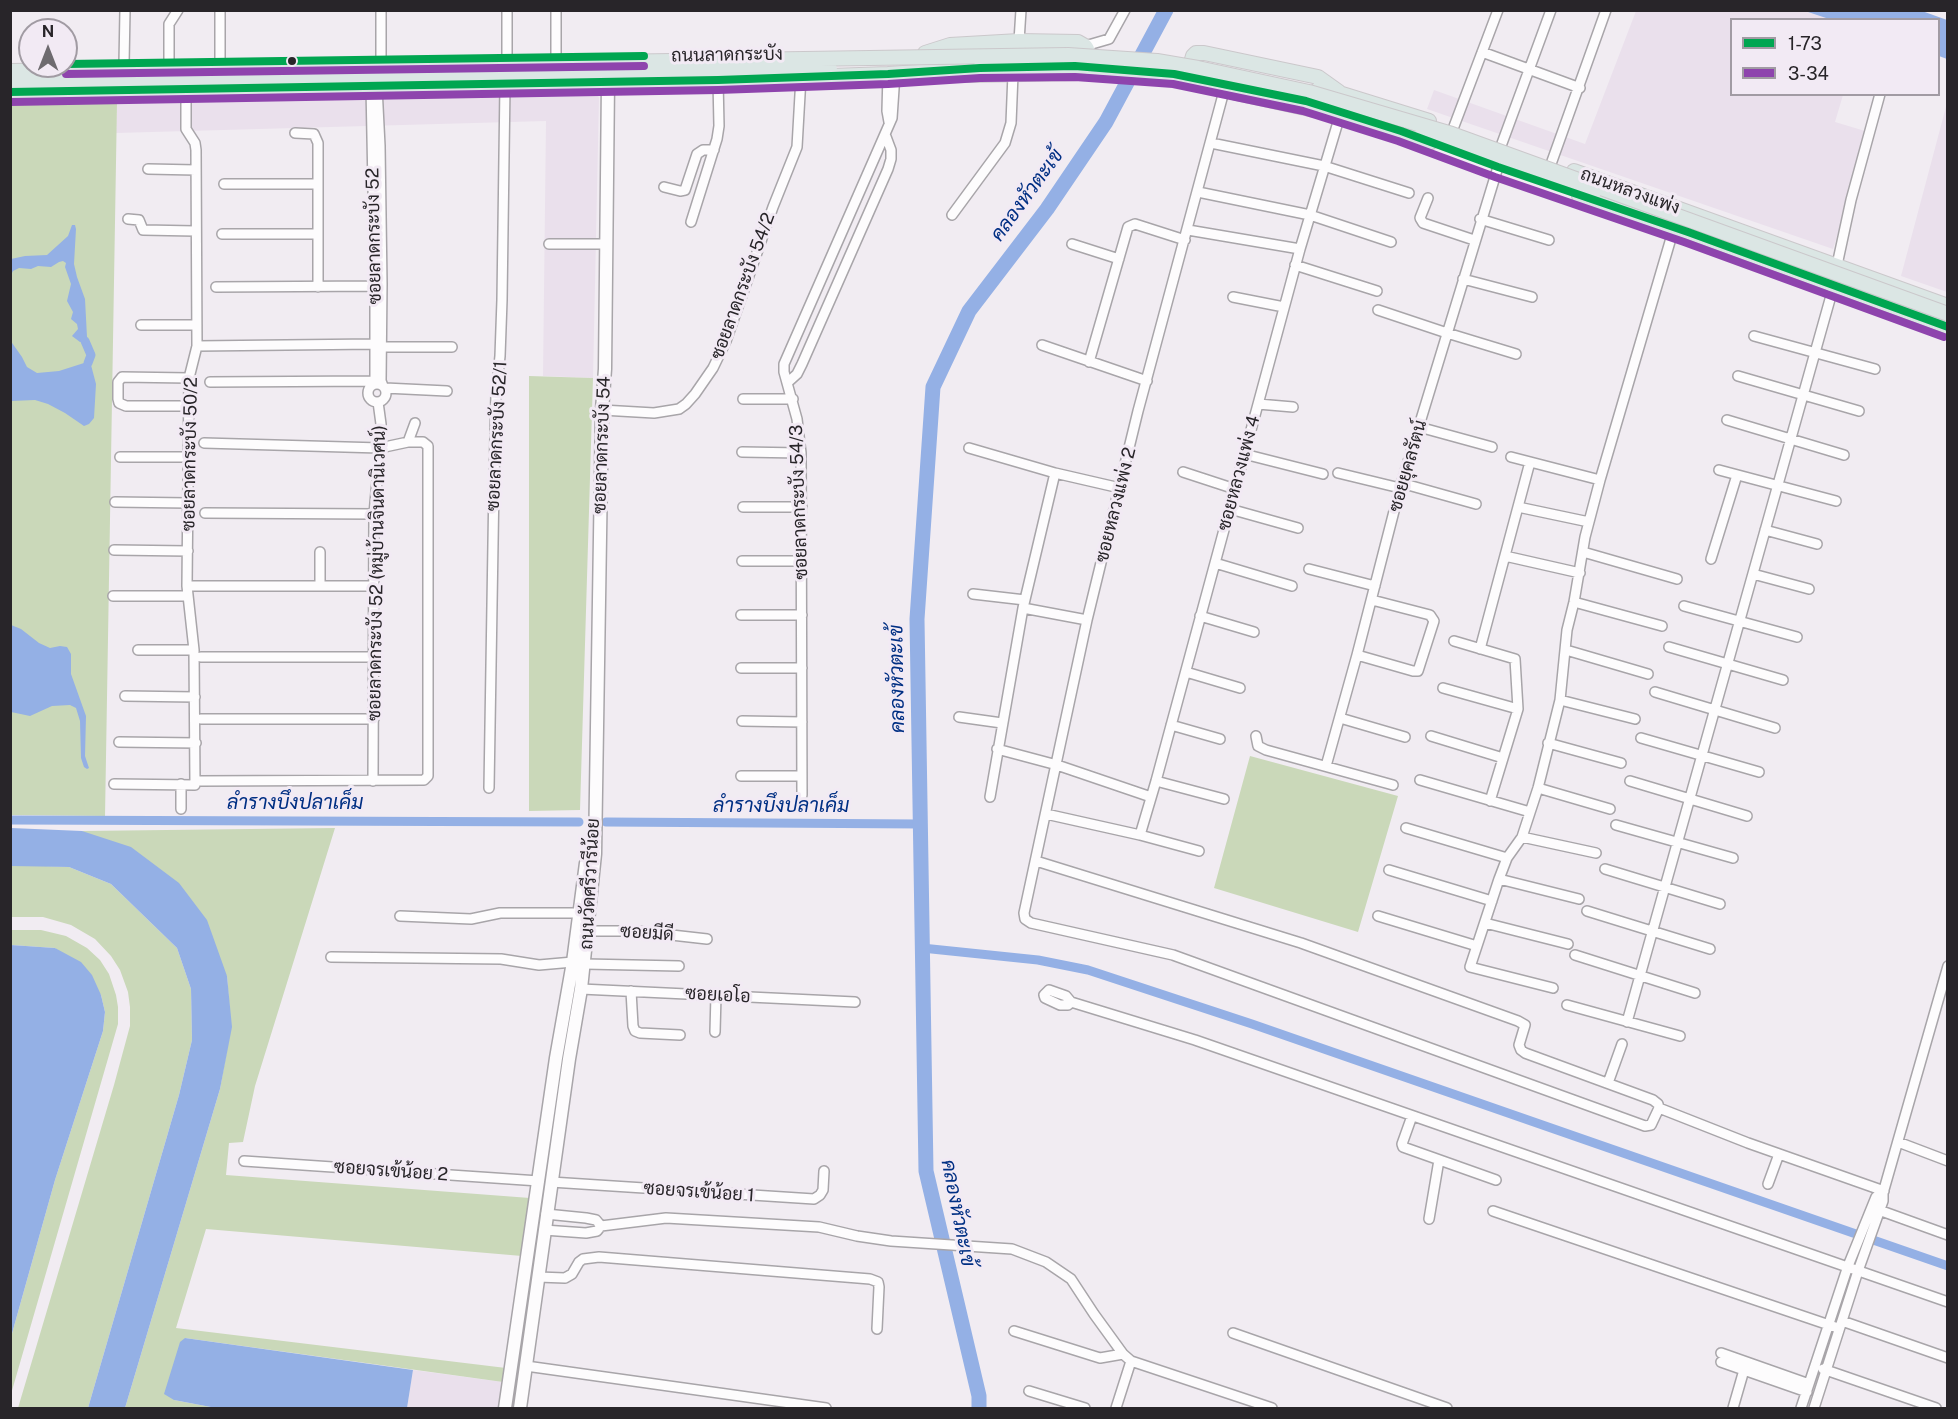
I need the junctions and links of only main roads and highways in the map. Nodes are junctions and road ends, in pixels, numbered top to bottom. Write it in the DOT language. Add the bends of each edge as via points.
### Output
graph roads {
  1 [pos="926,53"];
  2 [pos="607,56"];
  3 [pos="78,64"];
  4 [pos="10,71"];
  5 [pos="925,72"];
  6 [pos="10,82"];
  7 [pos="608,82"];
  8 [pos="1310,87"];
  9 [pos="10,92"];
  10 [pos="1342,94"];
  11 [pos="1305,101"];
  12 [pos="1341,112"];
  13 [pos="1947,306"];
  14 [pos="1947,314"];
  15 [pos="1947,319"];
  16 [pos="1947,327"];
  17 [pos="594,809"];
  18 [pos="579,963"];
  19 [pos="545,1182"];
  20 [pos="505,1408"];
  21 [pos="520,1408"];
  1 -- 2 [label="main road, ถนนลาดกระบัง"];
  1 -- 5 [label="main road" via="950,45 1019,41 1078,42 1087,50 1086,68 1080,73"];
  1 -- 8 [label="main road, ถนนลาดกระบัง, bridge" via="1076,51 1167,58"];
  2 -- 3 [label="main road, ถนนลาดกระบัง"];
  2 -- 7 [label="main road"];
  4 -- 14 [label="main road, bridge" via="1068,55 1157,61 1309,92 1452,134"];
  5 -- 7 [label="main road, ถนนลาดกระบัง"];
  5 -- 11 [label="main road, ถนนลาดกระบัง, bridge" via="1075,66 1155,72"];
  6 -- 15 [label="main road, bridge" via="808,69 1053,61 1128,64 1238,80 1366,114"];
  7 -- 9 [label="main road, ถนนลาดกระบัง"];
  7 -- 17 [label="main road, ซอยลาดกระบัง 54"];
  8 -- 10 [label="main road, ถนนหลวงแพ่ง"];
  10 -- 12 [label="main road" via="1318,77 1196,53 1187,77 1190,83 1224,91"];
  10 -- 13 [label="main road, ถนนหลวงแพ่ง" via="1453,129"];
  11 -- 12 [label="main road, ถนนหลวงแพ่ง"];
  12 -- 16 [label="main road, ถนนหลวงแพ่ง"];
  17 -- 18 [label="main road, ถนนวัดศรีวารีน้อย" via="579,913"];
  17 -- 18 [label="main road, ถนนวัดศรีวารีน้อย" via="588,931"];
  18 -- 19 [label="main road, ถนนวัดศรีวารีน้อย" via="560,1034"];
  18 -- 19 [label="main road, ถนนวัดศรีวารีน้อย" via="581,989"];
  19 -- 20 [label="main road, ถนนวัดศรีวารีน้อย"];
  19 -- 21 [label="main road, ถนนวัดศรีวารีน้อย" via="546,1214"];
}
